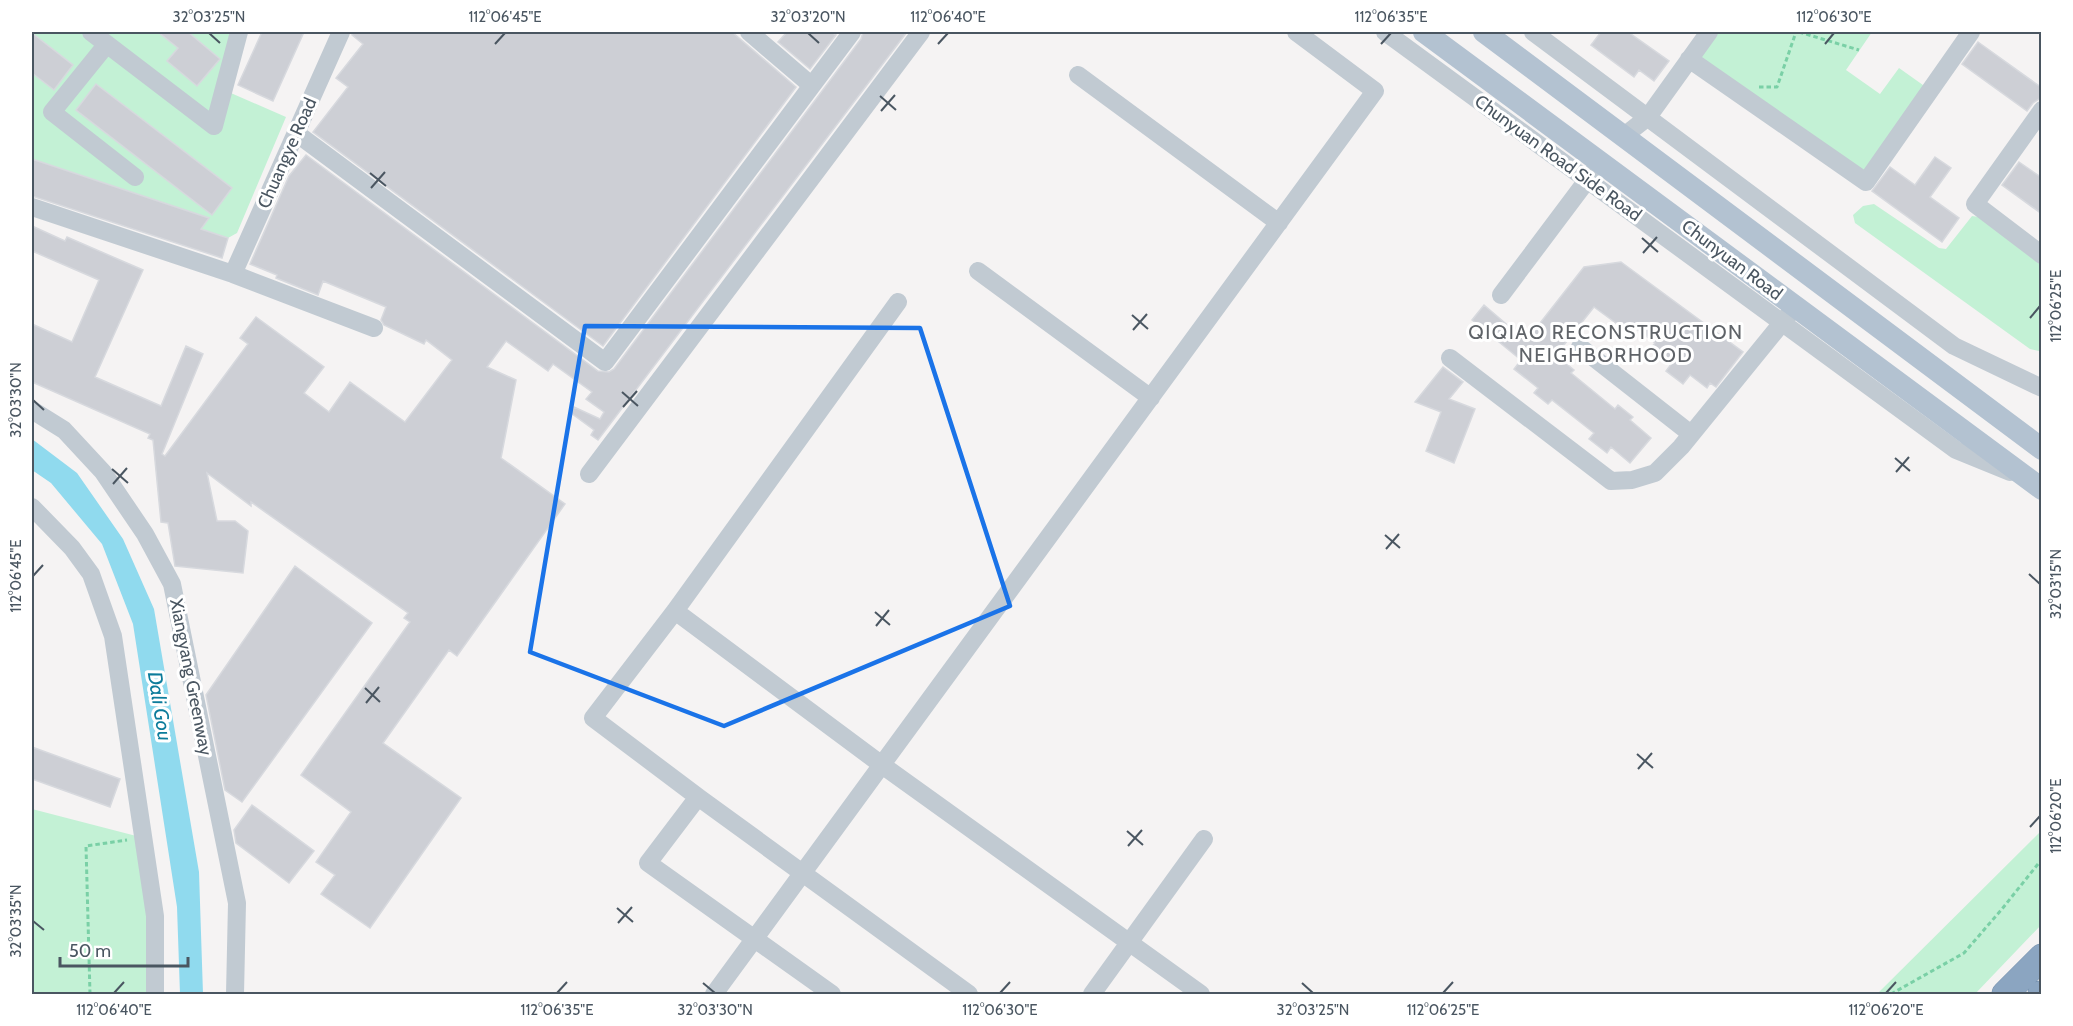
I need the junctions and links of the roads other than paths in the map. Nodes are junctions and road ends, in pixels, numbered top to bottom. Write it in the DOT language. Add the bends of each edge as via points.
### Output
graph roads {
  1 [pos="91,32"];
  2 [pos="239,32"];
  3 [pos="341,32"];
  4 [pos="749,32"];
  5 [pos="852,32"];
  6 [pos="921,32"];
  7 [pos="1296,32"];
  8 [pos="1386,32"];
  9 [pos="1424,32"];
  10 [pos="1484,32"];
  11 [pos="1533,32"];
  12 [pos="1709,32"];
  13 [pos="1971,32"];
  14 [pos="107,44"];
  15 [pos="1689,59"];
  16 [pos="1078,75"];
  17 [pos="811,85"];
  18 [pos="2042,111"];
  19 [pos="1648,117"];
  20 [pos="296,133"];
  21 [pos="1624,136"];
  22 [pos="1594,171"];
  23 [pos="135,177"];
  24 [pos="32,207"];
  25 [pos="1279,223"];
  26 [pos="2042,255"];
  27 [pos="978,271"];
  28 [pos="233,274"];
  29 [pos="1502,296"];
  30 [pos="898,302"];
  31 [pos="1789,315"];
  32 [pos="374,328"];
  33 [pos="1580,347"];
  34 [pos="1450,358"];
  35 [pos="2042,388"];
  36 [pos="1151,398"];
  37 [pos="32,410"];
  38 [pos="1691,434"];
  39 [pos="2042,449"];
  40 [pos="589,474"];
  41 [pos="2036,485"];
  42 [pos="32,507"];
  43 [pos="675,611"];
  44 [pos="882,765"];
  45 [pos="698,797"];
  46 [pos="1204,839"];
  47 [pos="802,872"];
  48 [pos="755,938"];
  49 [pos="1130,943"];
  50 [pos="2042,957"];
  51 [pos="155,994"];
  52 [pos="235,994"];
  53 [pos="714,994"];
  54 [pos="832,994"];
  55 [pos="969,994"];
  56 [pos="1092,994"];
  57 [pos="1202,994"];
  58 [pos="2005,994"];
  1 -- 14 [label="street"];
  2 -- 14 [label="street" via="214,126"];
  3 -- 20 [label="street, Chuangye Road"];
  4 -- 17 [label="street"];
  5 -- 17 [label="street"];
  6 -- 40 [label="street"];
  7 -- 25 [label="street" via="1375,91"];
  8 -- 22 [label="street, Chunyuan Road Side Road"];
  9 -- 22 [label="main road, Chunyuan Road"];
  10 -- 21 [label="main road, Chunyuan Road"];
  11 -- 19 [label="street"];
  12 -- 15 [label="street"];
  13 -- 15 [label="street" via="1866,182"];
  14 -- 23 [label="street" via="52,112"];
  15 -- 19 [label="street"];
  16 -- 25 [label="street"];
  17 -- 20 [label="street" via="605,362"];
  18 -- 26 [label="street" via="1975,204"];
  19 -- 21 [label="street"];
  19 -- 35 [label="street" via="1954,346"];
  20 -- 28 [label="street, Chuangye Road"];
  21 -- 39 [label="main road, Chunyuan Road"];
  22 -- 29 [label="street"];
  22 -- 31 [label="main road, Chunyuan Road"];
  24 -- 28 [label="street"];
  25 -- 36 [label="street"];
  27 -- 36 [label="street"];
  28 -- 32 [label="street"];
  30 -- 43 [label="street"];
  31 -- 38 [label="street"];
  31 -- 41 [label="main road, Chunyuan Road"];
  33 -- 38 [label="street"];
  34 -- 38 [label="street" via="1611,481 1655,473"];
  36 -- 44 [label="street"];
  37 -- 52 [label="street, Xiangyang Greenway" via="64,430 103,472 145,534 172,584 237,903"];
  42 -- 51 [label="street" via="72,548 90,574 113,636 155,916"];
  43 -- 44 [label="street"];
  43 -- 45 [label="street" via="593,718"];
  44 -- 47 [label="street"];
  44 -- 49 [label="street"];
  45 -- 47 [label="street"];
  45 -- 48 [label="street" via="648,863"];
  46 -- 49 [label="street"];
  47 -- 48 [label="street"];
  47 -- 55 [label="street"];
  48 -- 53 [label="street"];
  48 -- 54 [label="street"];
  49 -- 56 [label="street"];
  49 -- 57 [label="street"];
  50 -- 58 [label="highway"];
}
